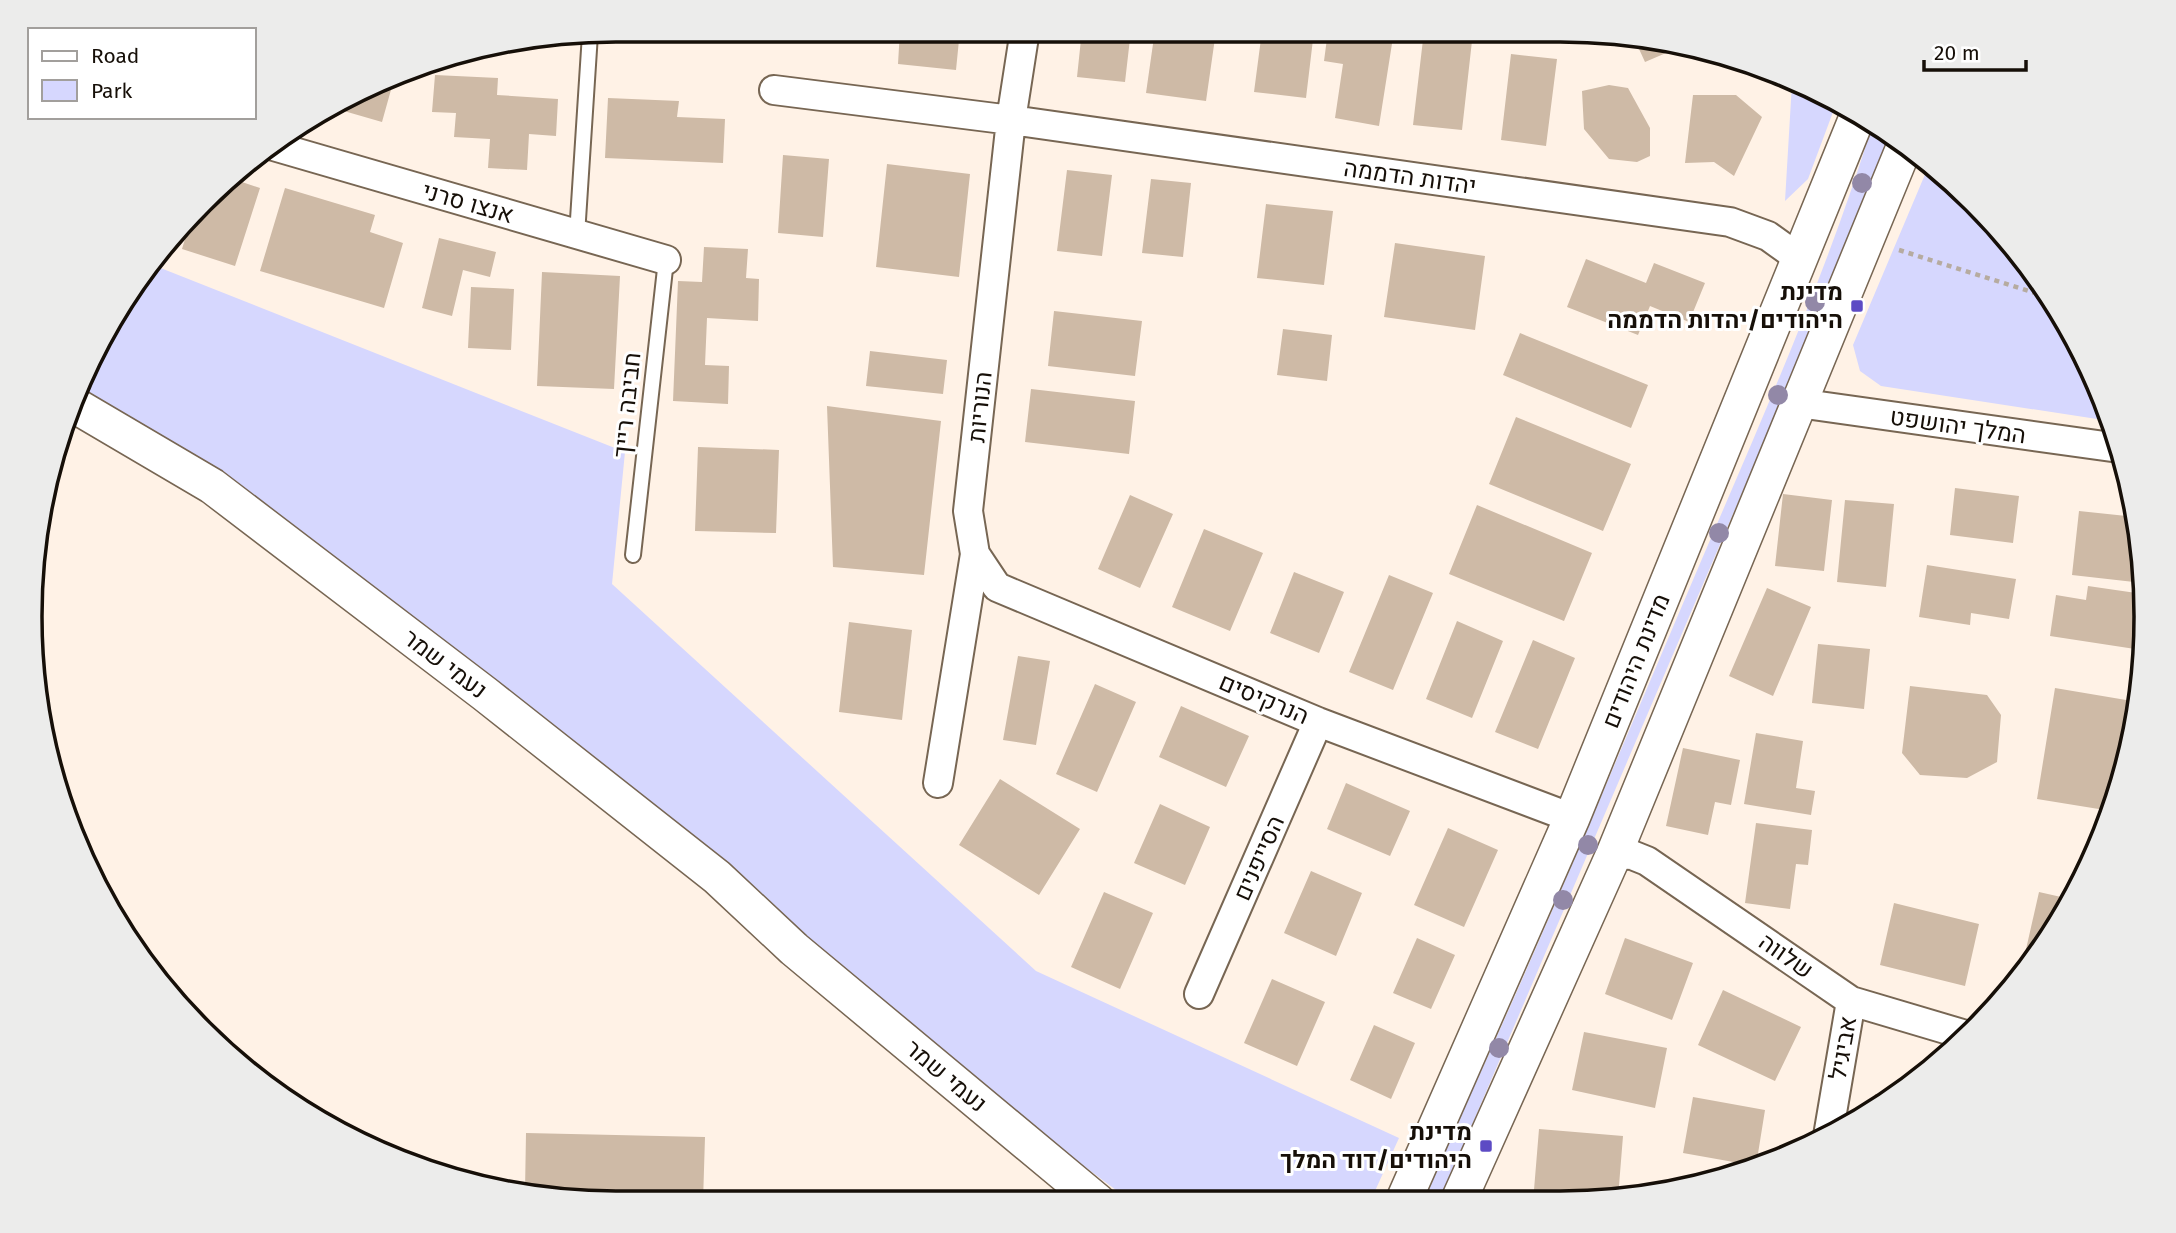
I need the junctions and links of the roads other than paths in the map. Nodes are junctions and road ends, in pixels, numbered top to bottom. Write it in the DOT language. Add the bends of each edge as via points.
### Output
graph roads {
  1 [pos="1023,42"];
  2 [pos="589,43"];
  3 [pos="774,90"];
  4 [pos="1011,120"];
  5 [pos="1855,124"];
  6 [pos="283,149"];
  7 [pos="1901,155"];
  8 [pos="577,235"];
  9 [pos="1800,259"];
  10 [pos="666,260"];
  11 [pos="1798,403"];
  12 [pos="81,409"];
  13 [pos="74,427"];
  14 [pos="2108,446"];
  15 [pos="975,554"];
  16 [pos="633,555"];
  17 [pos="1318,722"];
  18 [pos="938,783"];
  19 [pos="1572,818"];
  20 [pos="1614,855"];
  21 [pos="794,949"];
  22 [pos="1199,994"];
  23 [pos="1851,1001"];
  24 [pos="1956,1032"];
  25 [pos="1830,1123"];
  26 [pos="1085,1191"];
  27 [pos="1408,1191"];
  28 [pos="1463,1191"];
  1 -- 4 [label="street, הנוריות"];
  2 -- 8 [label="lane"];
  3 -- 4 [label="street, יהדות הדממה"];
  4 -- 9 [label="street, יהדות הדממה" via="1730,222 1768,236"];
  4 -- 15 [label="street, הנוריות" via="968,511"];
  5 -- 9 [label="street, מדינת היהודים"];
  6 -- 8 [label="street, אנצו סרני"];
  7 -- 11 [label="street"];
  8 -- 10 [label="street, אנצו סרני"];
  9 -- 19 [label="street, מדינת היהודים"];
  10 -- 16 [label="lane, חביבה רייך"];
  11 -- 14 [label="street, המלך יהושפט"];
  11 -- 20 [label="street"];
  12 -- 21 [label="street, נעמי שמר" via="212,486 717,877"];
  13 -- 21 [label="street, נעמי שמר" via="206,503"];
  15 -- 17 [label="street, הנרקיסים" via="997,587"];
  15 -- 18 [label="street, הנוריות"];
  17 -- 19 [label="street, הנרקיסים"];
  17 -- 22 [label="street, הסייפנים"];
  19 -- 27 [label="street, מדינת היהודים"];
  20 -- 23 [label="street, שלווה" via="1647,861"];
  20 -- 28 [label="street"];
  21 -- 26 [label="street, נעמי שמר"];
  23 -- 24 [label="street, שלווה"];
  23 -- 25 [label="street, אביגיל"];
}
